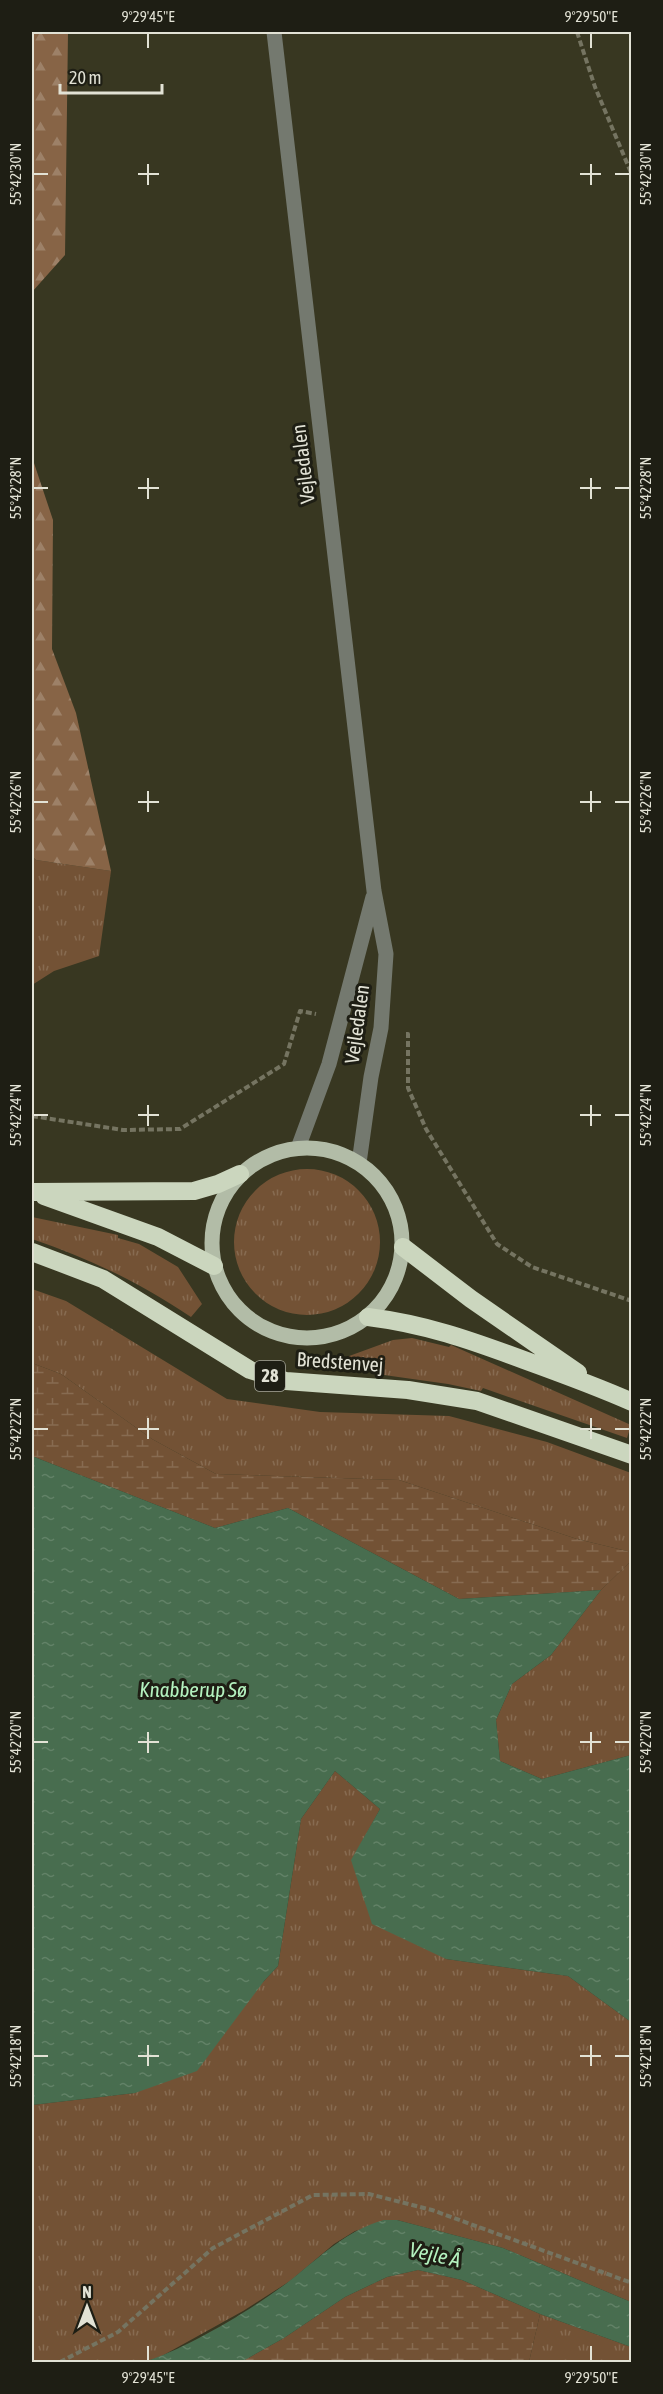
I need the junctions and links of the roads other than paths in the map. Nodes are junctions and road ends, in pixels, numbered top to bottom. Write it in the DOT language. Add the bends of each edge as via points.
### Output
graph roads {
  1 [pos="274,32"];
  2 [pos="374,891"];
  3 [pos="298,1148"];
  4 [pos="359,1163"];
  5 [pos="240,1174"];
  6 [pos="32,1192"];
  7 [pos="403,1247"];
  8 [pos="32,1252"];
  9 [pos="214,1266"];
  10 [pos="368,1317"];
  11 [pos="599,1388"];
  12 [pos="632,1402"];
  13 [pos="632,1455"];
  1 -- 2 [label="street, Vejledalen"];
  2 -- 3 [label="street, Vejledalen" via="329,1064"];
  2 -- 4 [label="street, Vejledalen" via="386,954 381,1028"];
  3 -- 4 [label="main road, 28" via="340,1153"];
  3 -- 5 [label="main road, 28" via="277,1152"];
  4 -- 7 [label="main road, 28" via="381,1183 396,1208"];
  5 -- 6 [label="highway, 28" via="194,1191"];
  5 -- 9 [label="main road, 28" via="215,1216 211,1246"];
  6 -- 9 [label="highway, 28" via="158,1238"];
  7 -- 10 [label="main road, 28" via="398,1273 386,1297"];
  7 -- 11 [label="highway"];
  8 -- 13 [label="highway, Bredstenvej / 28" via="103,1279 250,1370 286,1381 408,1390 477,1401"];
  9 -- 10 [label="main road, 28" via="233,1305 249,1319 278,1334 309,1339 330,1336"];
  10 -- 11 [label="highway" via="449,1332"];
  11 -- 12 [label="highway"];
}
